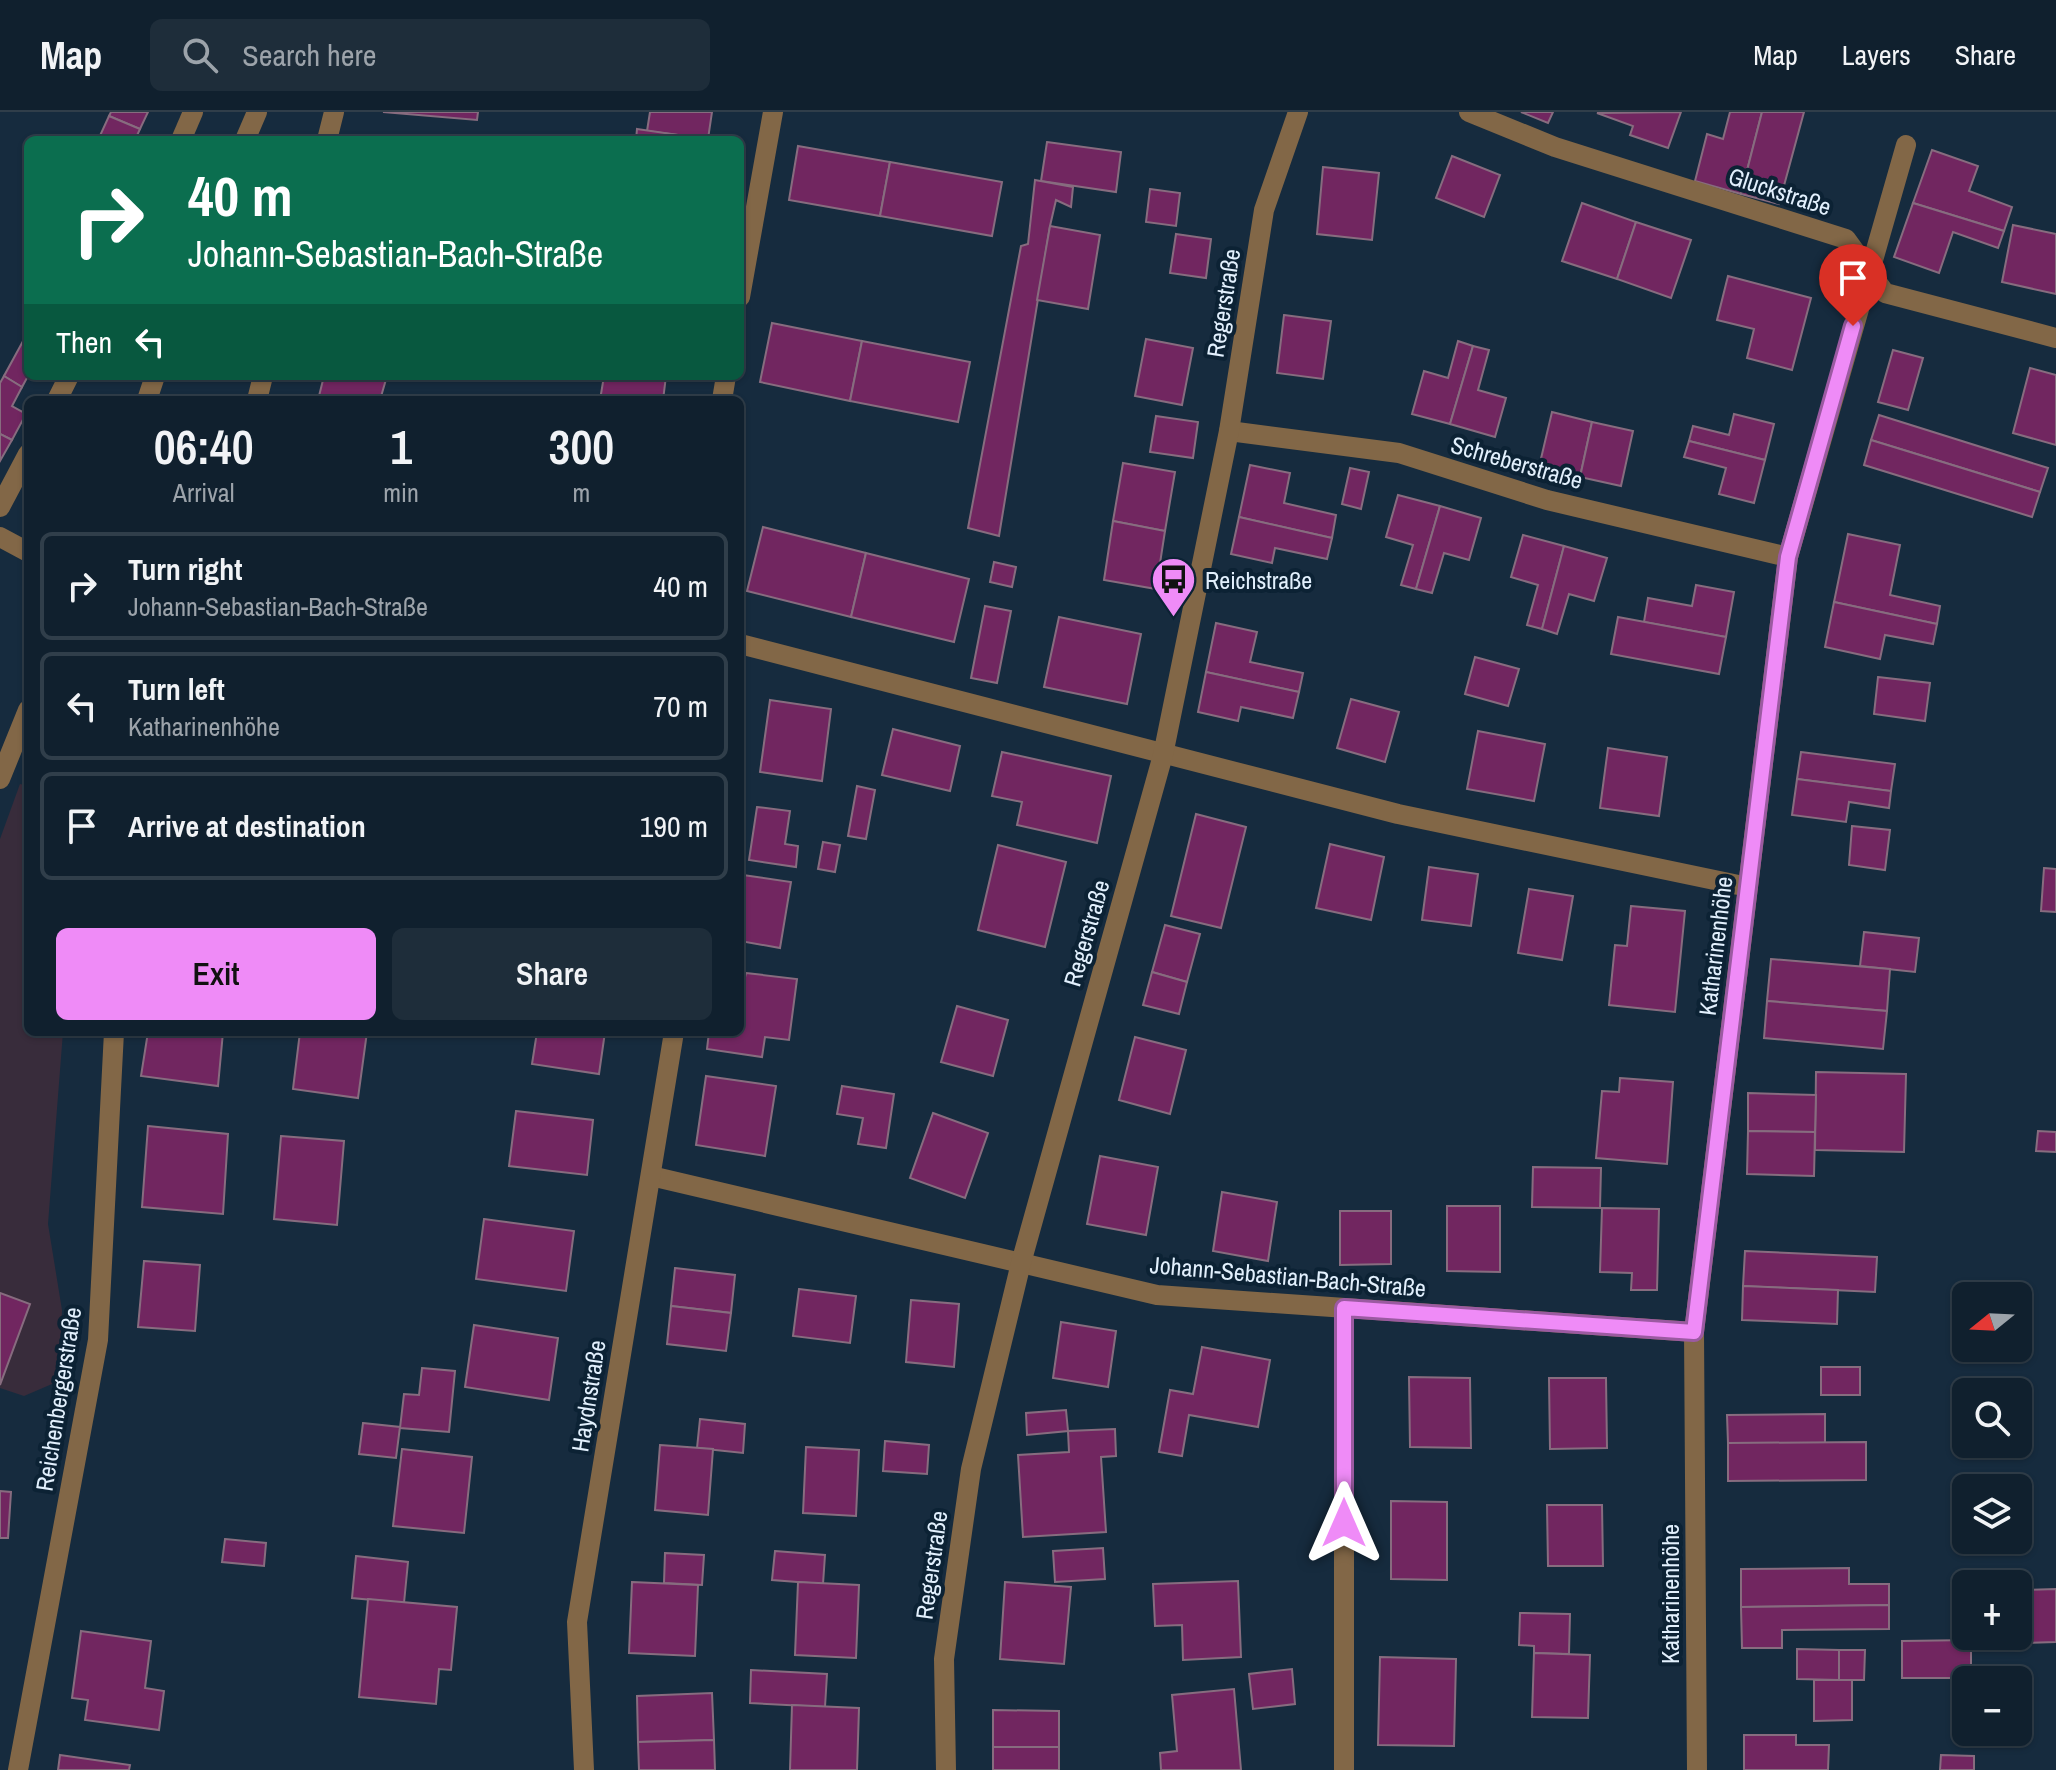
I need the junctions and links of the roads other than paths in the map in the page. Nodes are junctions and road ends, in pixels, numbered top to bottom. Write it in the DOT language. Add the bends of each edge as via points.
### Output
graph roads {
  1 [pos="193,112"];
  2 [pos="257,112"];
  3 [pos="334,112"];
  4 [pos="773,112"];
  5 [pos="1298,112"];
  6 [pos="1469,112"];
  7 [pos="183,136"];
  8 [pos="247,136"];
  9 [pos="328,136"];
  10 [pos="1906,145"];
  11 [pos="1870,268"];
  12 [pos="744,275"];
  13 [pos="2056,338"];
  14 [pos="1229,431"];
  15 [pos="24,462"];
  16 [pos="0,507"];
  17 [pos="0,537"];
  18 [pos="24,550"];
  19 [pos="1788,557"];
  20 [pos="744,645"];
  21 [pos="24,720"];
  22 [pos="1163,755"];
  23 [pos="0,779"];
  24 [pos="1748,887"];
  25 [pos="114,1036"];
  26 [pos="673,1036"];
  27 [pos="651,1176"];
  28 [pos="1021,1263"];
  29 [pos="1344,1308"];
  30 [pos="1694,1332"];
  31 [pos="18,1770"];
  32 [pos="584,1770"];
  33 [pos="946,1770"];
  34 [pos="1344,1770"];
  35 [pos="1697,1770"];
  1 -- 7 [label="street"];
  2 -- 8 [label="street"];
  3 -- 9 [label="street"];
  4 -- 12 [label="street"];
  5 -- 14 [label="street, Regerstraße" via="1264,210"];
  6 -- 11 [label="street, Gluckstraße" via="1555,147 1846,239"];
  10 -- 11 [label="street, Katharinenhöhe"];
  11 -- 13 [label="street, Gluckstraße" via="1885,293"];
  11 -- 19 [label="street, Katharinenhöhe"];
  14 -- 19 [label="street, Schreberstraße" via="1399,453 1547,500"];
  14 -- 22 [label="street, Regerstraße"];
  15 -- 16 [label="street"];
  17 -- 18 [label="street"];
  19 -- 24 [label="street, Katharinenhöhe"];
  20 -- 22 [label="street"];
  21 -- 23 [label="street"];
  22 -- 24 [label="street" via="1398,814"];
  22 -- 28 [label="street, Regerstraße"];
  24 -- 30 [label="street, Katharinenhöhe"];
  25 -- 31 [label="street, Reichenbergerstraße" via="98,1340"];
  26 -- 27 [label="street, Haydnstraße"];
  27 -- 28 [label="street, Johann-Sebastian-Bach-Straße"];
  27 -- 32 [label="street, Haydnstraße" via="577,1622"];
  28 -- 29 [label="street, Johann-Sebastian-Bach-Straße" via="1157,1295"];
  28 -- 33 [label="street, Regerstraße" via="971,1469 944,1659"];
  29 -- 30 [label="street, Johann-Sebastian-Bach-Straße"];
  29 -- 34 [label="street"];
  30 -- 35 [label="street, Katharinenhöhe"];
}
